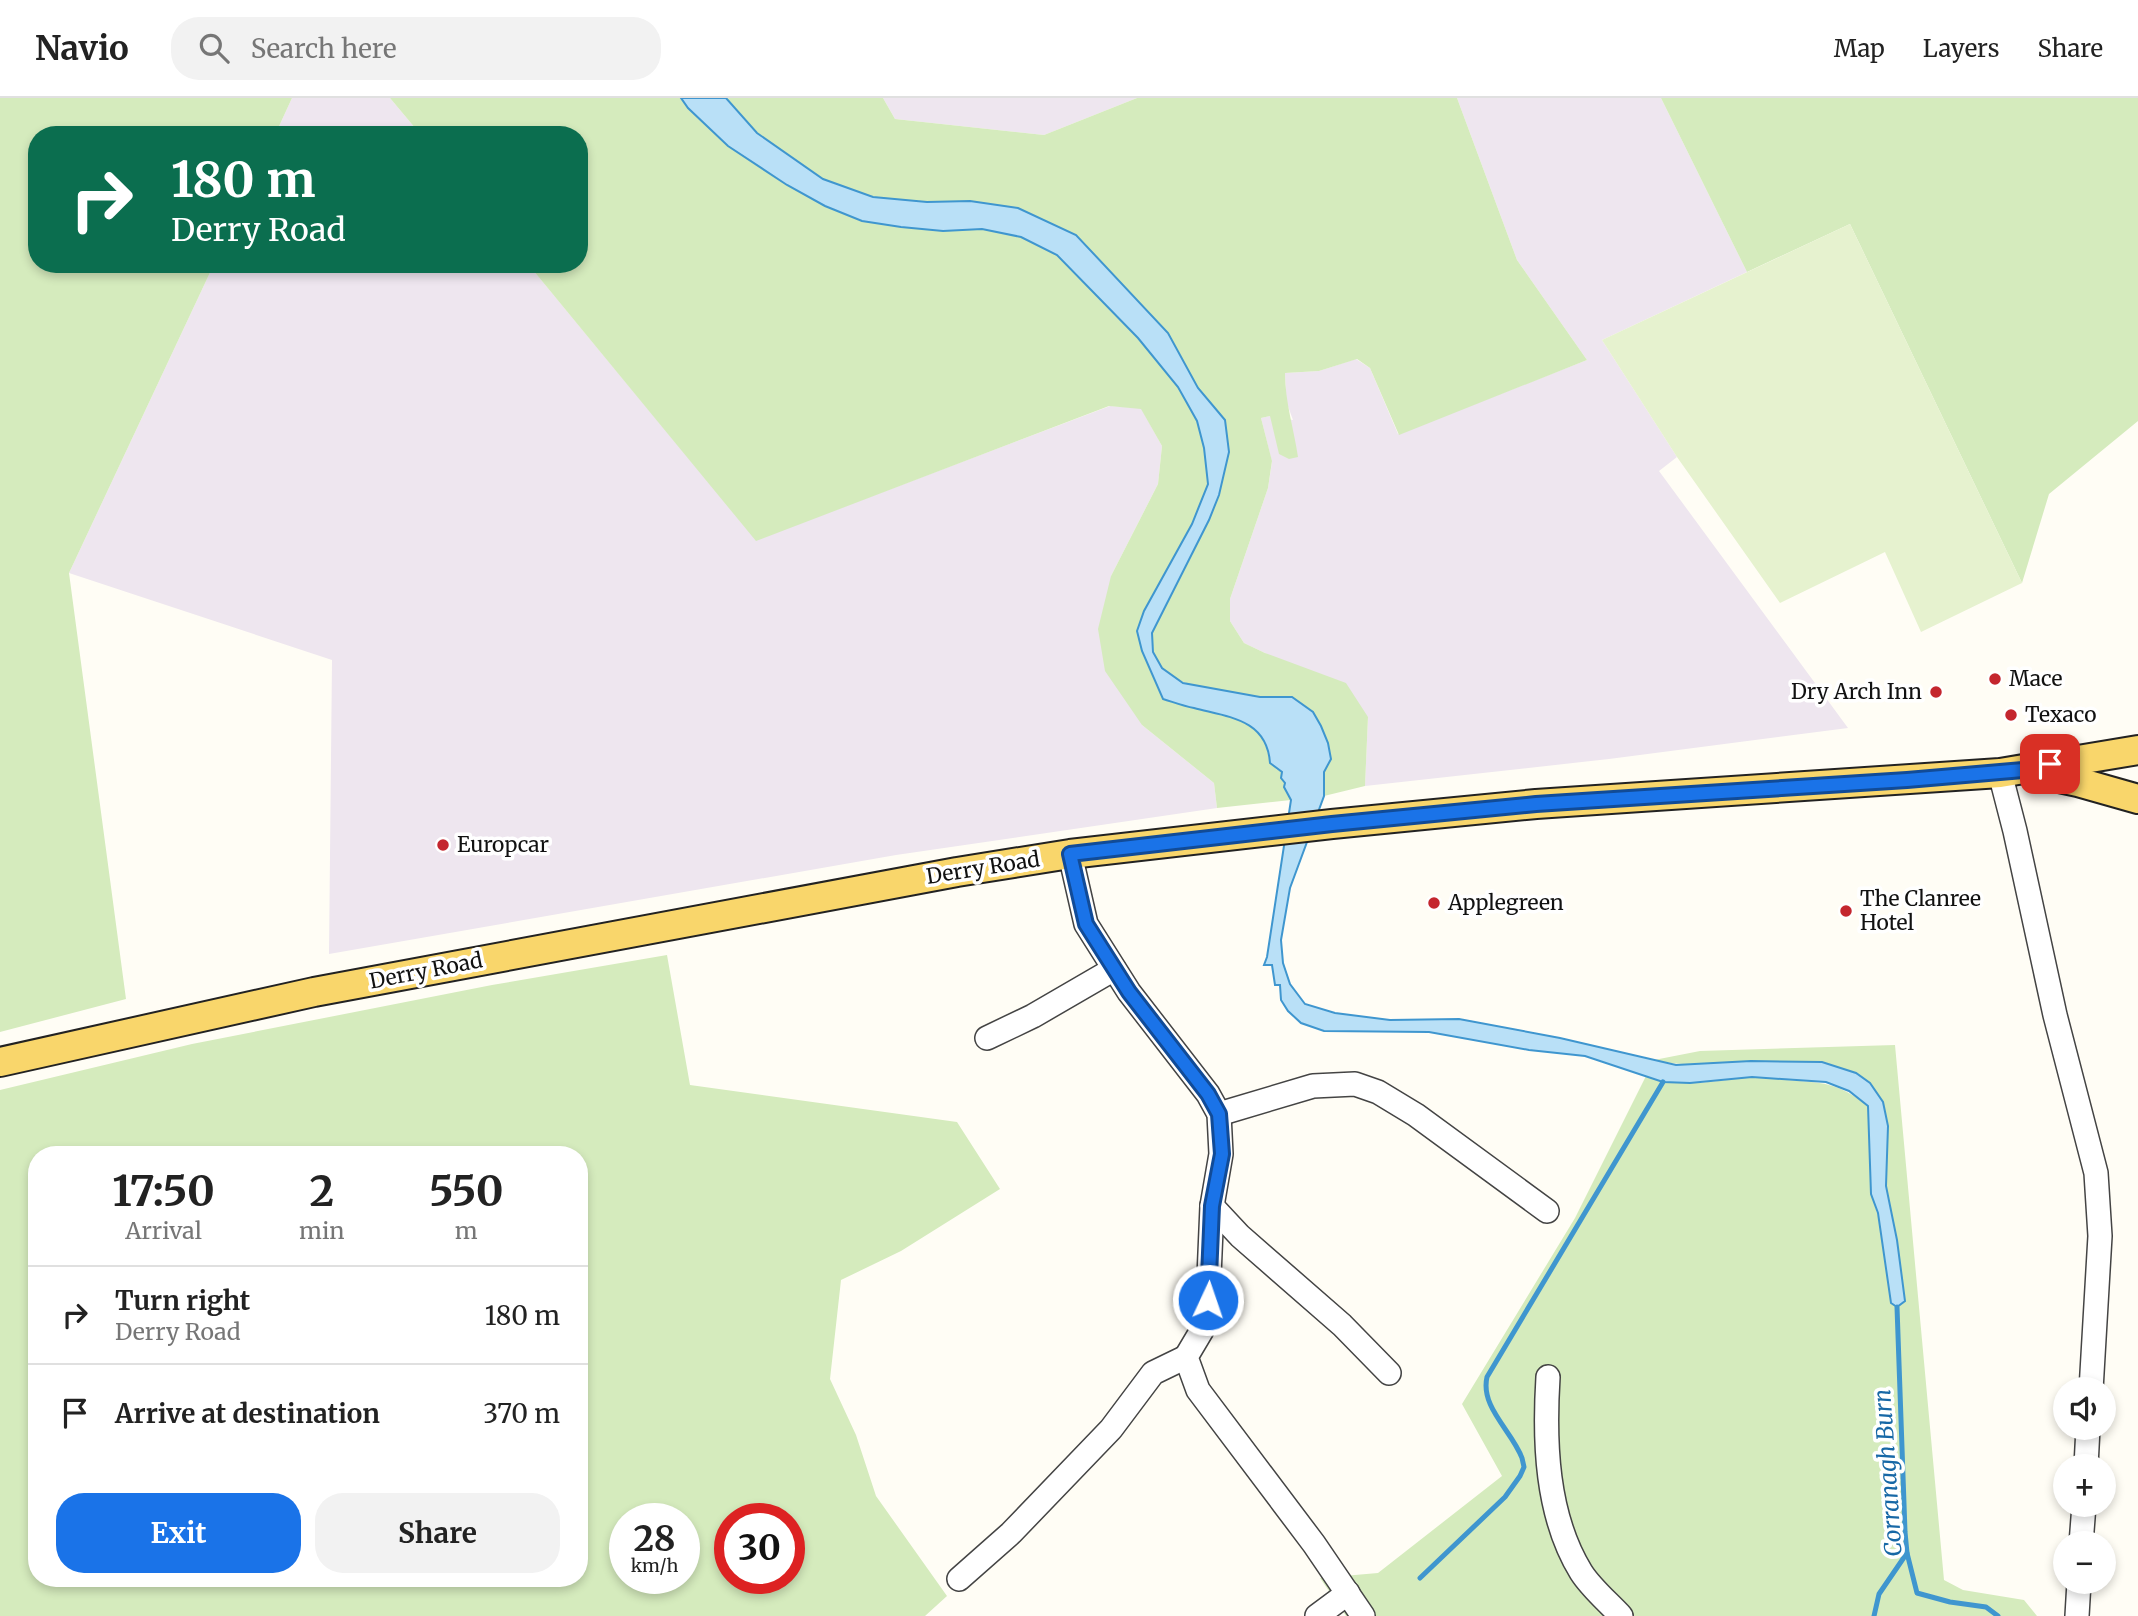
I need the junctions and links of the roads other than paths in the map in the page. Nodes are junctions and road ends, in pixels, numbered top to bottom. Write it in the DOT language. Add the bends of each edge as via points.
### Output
graph roads {
  1 [pos="2138,750"];
  2 [pos="2011,771"];
  3 [pos="2138,799"];
  4 [pos="1070,854"];
  5 [pos="1114,969"];
  6 [pos="987,1038"];
  7 [pos="0,1062"];
  8 [pos="1219,1114"];
  9 [pos="1212,1206"];
  10 [pos="1547,1211"];
  11 [pos="1186,1357"];
  12 [pos="1389,1373"];
  13 [pos="1548,1377"];
  14 [pos="2092,1377"];
  15 [pos="958,1579"];
  16 [pos="1348,1593"];
  17 [pos="2078,1594"];
  18 [pos="1317,1616"];
  19 [pos="1363,1616"];
  20 [pos="1621,1616"];
  21 [pos="2077,1616"];
  1 -- 2 [label="main road, Derry Road"];
  2 -- 3 [label="main road, Derry Road" via="2078,782"];
  2 -- 4 [label="main road, Derry Road" via="1536,804"];
  2 -- 14 [label="street" via="2015,831 2096,1173 2100,1236"];
  4 -- 5 [label="street" via="1086,924"];
  4 -- 7 [label="main road, Derry Road" via="314,992"];
  5 -- 6 [label="street"];
  5 -- 8 [label="street"];
  8 -- 9 [label="street" via="1222,1154"];
  8 -- 10 [label="street" via="1314,1086 1355,1084 1416,1115"];
  9 -- 11 [label="street" via="1208,1300 1202,1330"];
  9 -- 12 [label="street"];
  11 -- 15 [label="street" via="1153,1373 1111,1429 1012,1533"];
  11 -- 16 [label="street" via="1198,1390"];
  13 -- 20 [label="street" via="1545,1424 1563,1537 1582,1574"];
  16 -- 18 [label="street"];
  16 -- 19 [label="street"];
  17 -- 21 [label="street"];
}
